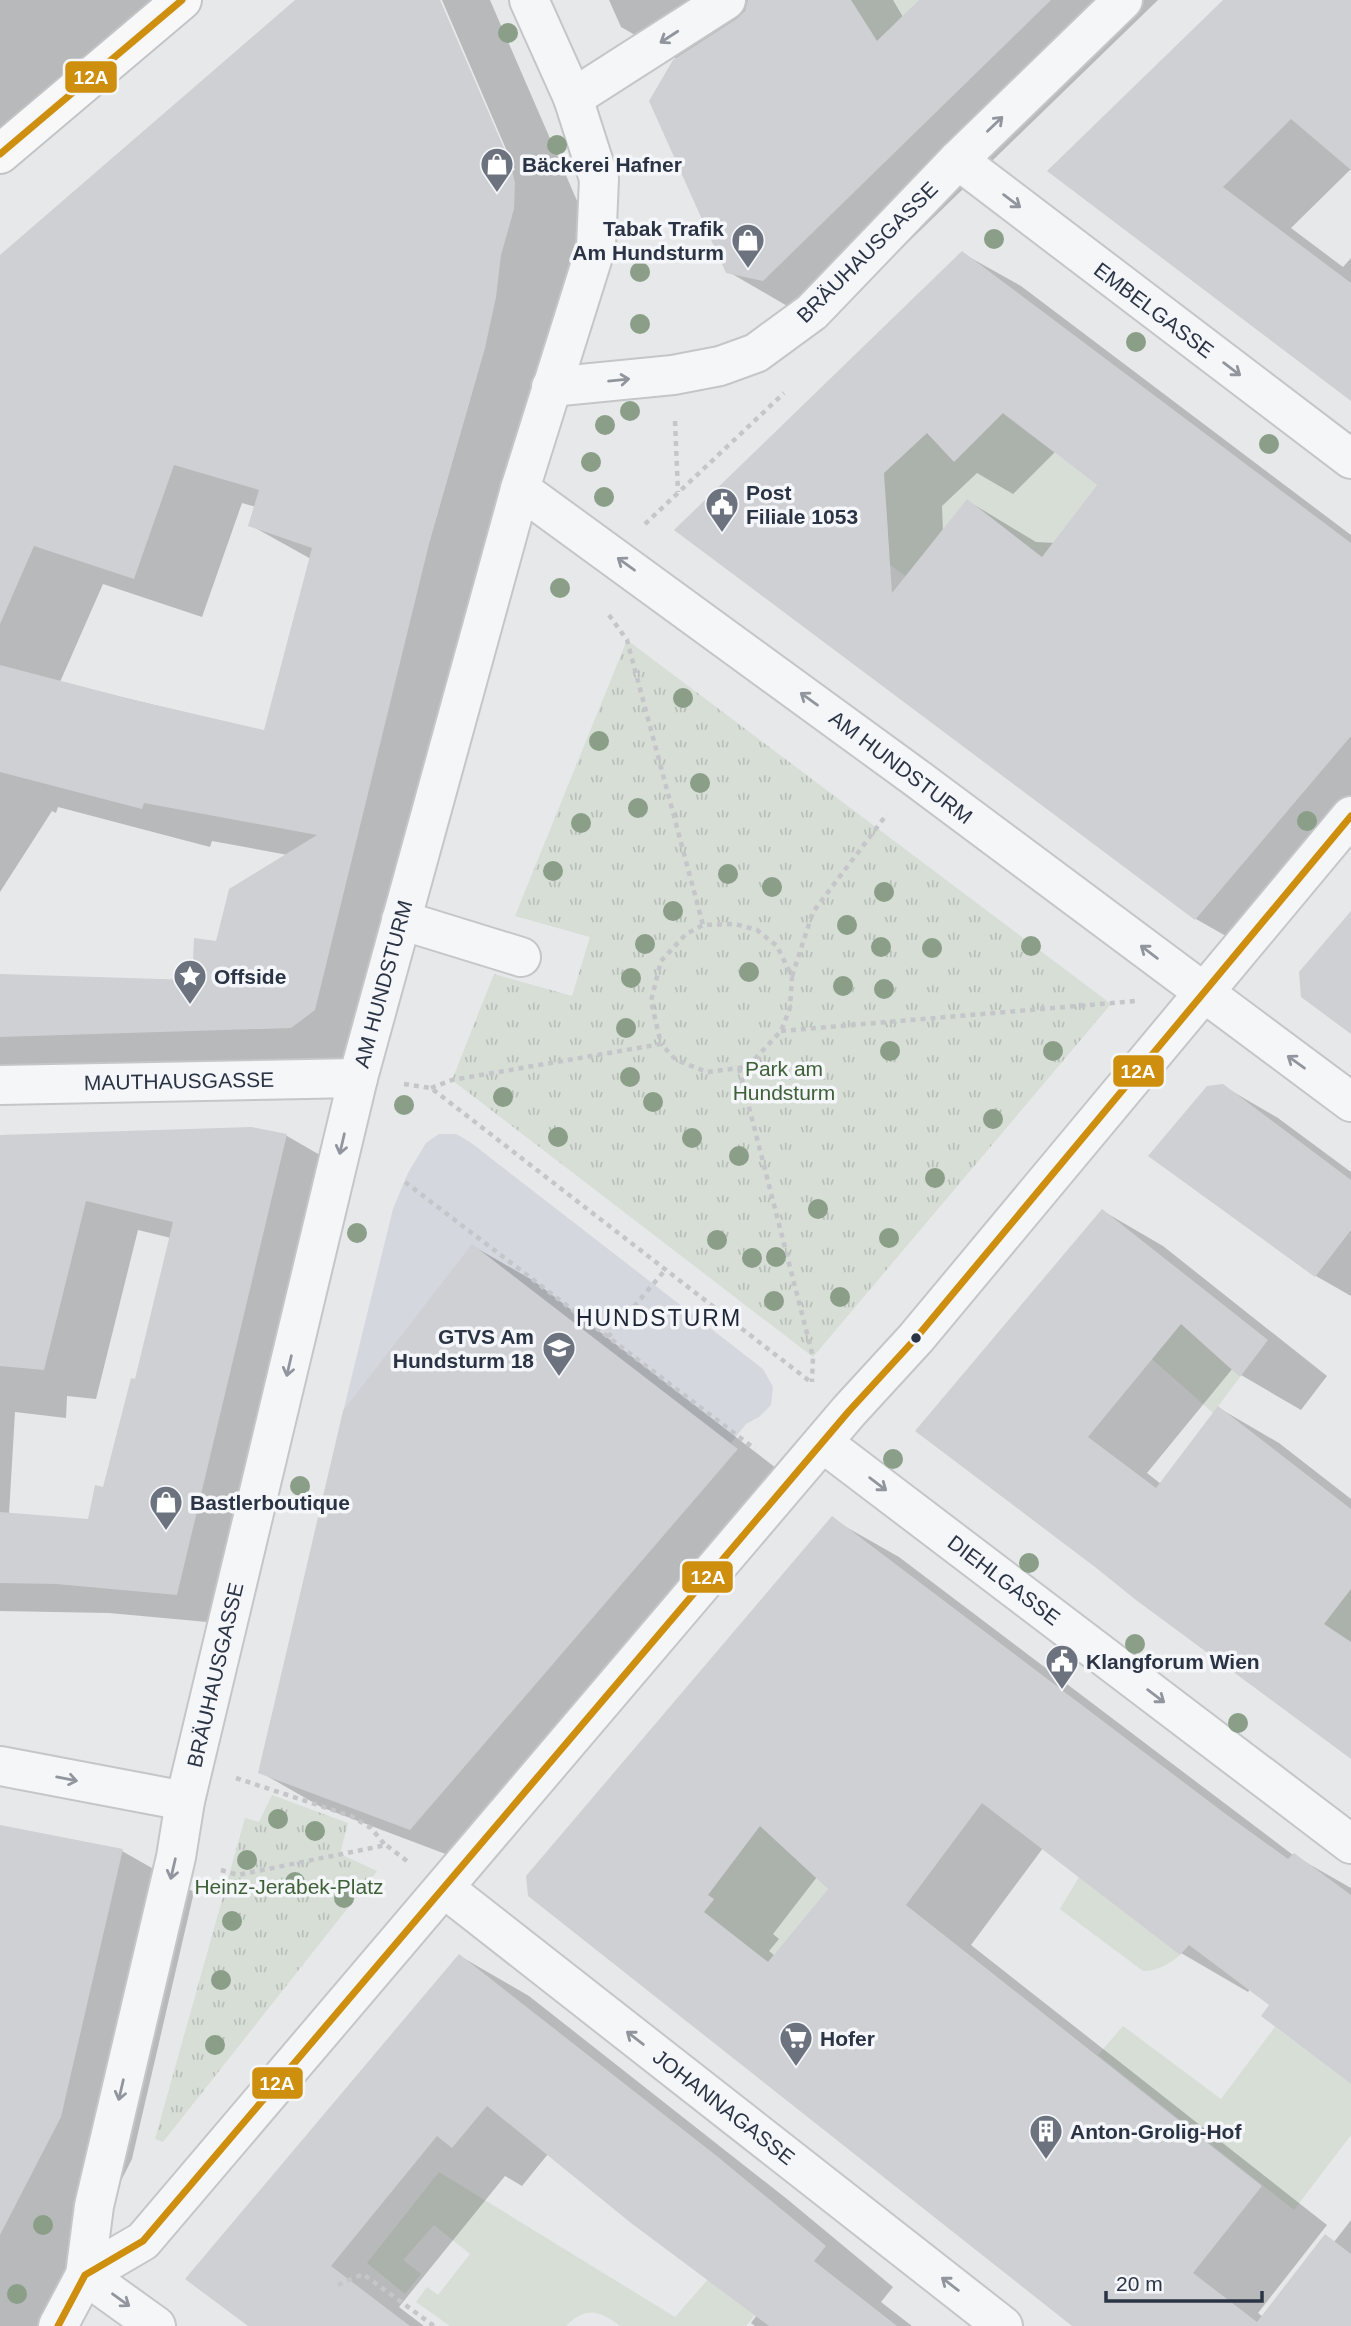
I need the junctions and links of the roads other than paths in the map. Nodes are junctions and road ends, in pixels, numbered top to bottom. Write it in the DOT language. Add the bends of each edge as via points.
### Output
graph roads {
  1 [pos="182,0"];
  2 [pos="529,0"];
  3 [pos="726,0"];
  4 [pos="1123,0"];
  5 [pos="573,98"];
  6 [pos="0,154"];
  7 [pos="958,160"];
  8 [pos="551,387"];
  9 [pos="1351,460"];
  10 [pos="520,489"];
  11 [pos="1351,816"];
  12 [pos="401,920"];
  13 [pos="522,957"];
  14 [pos="1203,993"];
  15 [pos="358,1078"];
  16 [pos="0,1085"];
  17 [pos="1351,1102"];
  18 [pos="823,1443"];
  19 [pos="0,1766"];
  20 [pos="189,1785"];
  21 [pos="1351,1844"];
  22 [pos="444,1888"];
  23 [pos="85,2275"];
  24 [pos="58,2326"];
  25 [pos="156,2326"];
  26 [pos="1003,2326"];
  1 -- 6 [label="main road"];
  2 -- 5 [label="street, AM HUNDSTURM"];
  3 -- 5 [label="street, one-way"];
  7 -- 4 [label="street, BRÄUHAUSGASSE, one-way"];
  5 -- 8 [label="street, AM HUNDSTURM" via="599,179 596,247"];
  8 -- 7 [label="street, BRÄUHAUSGASSE, one-way" via="673,374 720,366 756,353 812,312"];
  7 -- 9 [label="street, EMBELGASSE, one-way"];
  8 -- 10 [label="street, AM HUNDSTURM"];
  10 -- 12 [label="street, AM HUNDSTURM"];
  14 -- 10 [label="street, AM HUNDSTURM, one-way"];
  11 -- 14 [label="street"];
  12 -- 13 [label="street"];
  12 -- 15 [label="street, AM HUNDSTURM"];
  17 -- 14 [label="street, AM HUNDSTURM, one-way"];
  14 -- 18 [label="street"];
  15 -- 16 [label="street, MAUTHAUSGASSE"];
  15 -- 20 [label="street, BRÄUHAUSGASSE, one-way"];
  18 -- 21 [label="street, DIEHLGASSE, one-way"];
  18 -- 22 [label="street"];
  19 -- 20 [label="street, one-way"];
  20 -- 23 [label="street, BRÄUHAUSGASSE, one-way" via="94,2206"];
  22 -- 23 [label="street" via="143,2241"];
  26 -- 22 [label="street, JOHANNAGASSE, one-way"];
  23 -- 24 [label="street"];
  23 -- 25 [label="street, one-way"];
}
